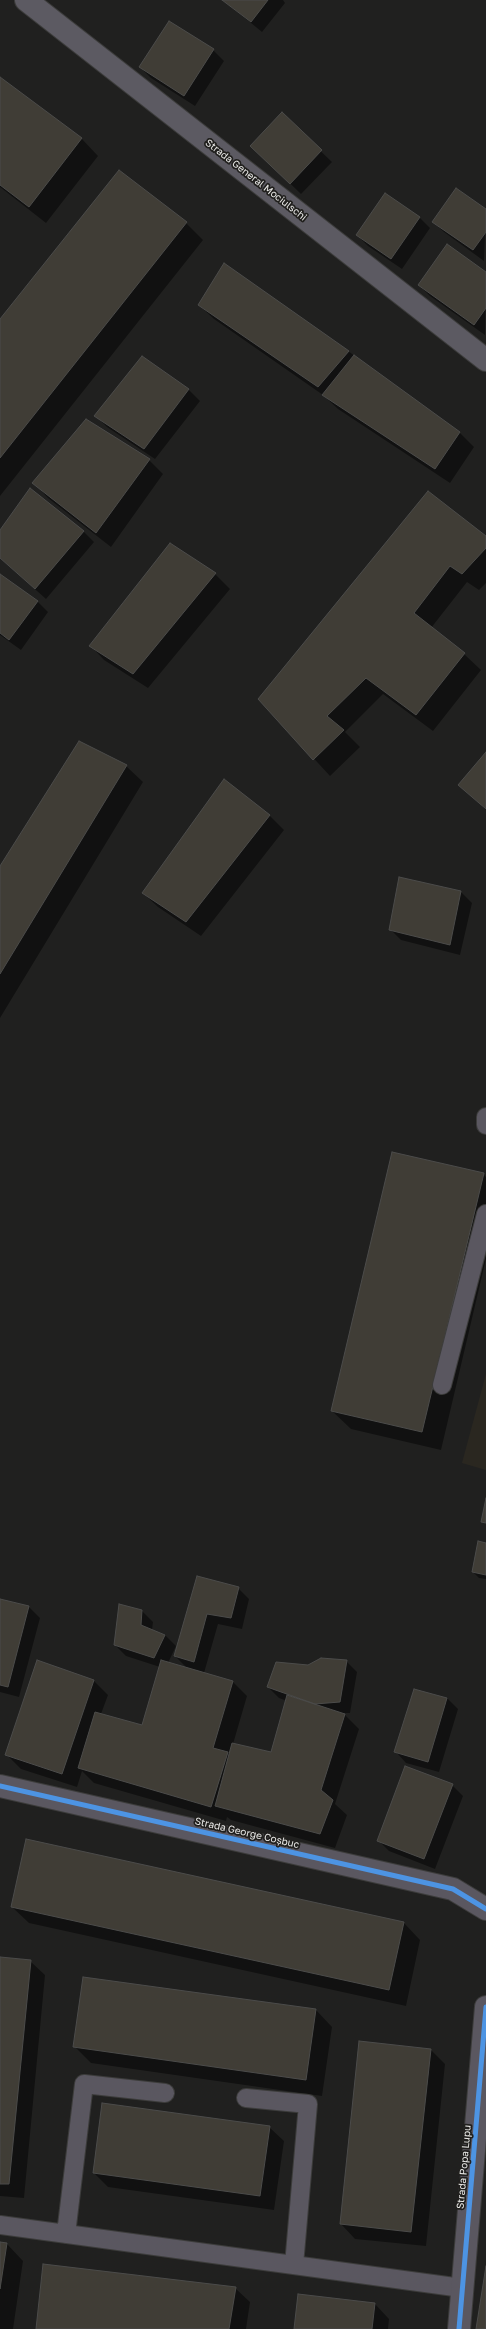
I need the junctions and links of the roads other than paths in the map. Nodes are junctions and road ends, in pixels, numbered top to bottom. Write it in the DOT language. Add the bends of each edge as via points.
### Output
graph roads {
  1 [pos="26,0"];
  2 [pos="486,360"];
  3 [pos="486,1117"];
  4 [pos="486,1125"];
  5 [pos="486,1214"];
  6 [pos="442,1385"];
  7 [pos="0,1786"];
  8 [pos="486,1909"];
  9 [pos="486,2007"];
  10 [pos="165,2093"];
  11 [pos="246,2098"];
  12 [pos="0,2225"];
  13 [pos="66,2234"];
  14 [pos="294,2265"];
  15 [pos="462,2288"];
  16 [pos="459,2329"];
  1 -- 2 [label="main road, Strada General Mociulschi"];
  3 -- 4 [label="lane"];
  5 -- 6 [label="lane"];
  7 -- 8 [label="street, Strada George Coșbuc" via="453,1889"];
  9 -- 15 [label="street, Strada Popa Lupu"];
  10 -- 13 [label="lane" via="84,2084"];
  11 -- 14 [label="lane" via="308,2104"];
  12 -- 13 [label="lane"];
  13 -- 14 [label="lane"];
  14 -- 15 [label="lane"];
  15 -- 16 [label="street, Strada Popa Lupu"];
}
